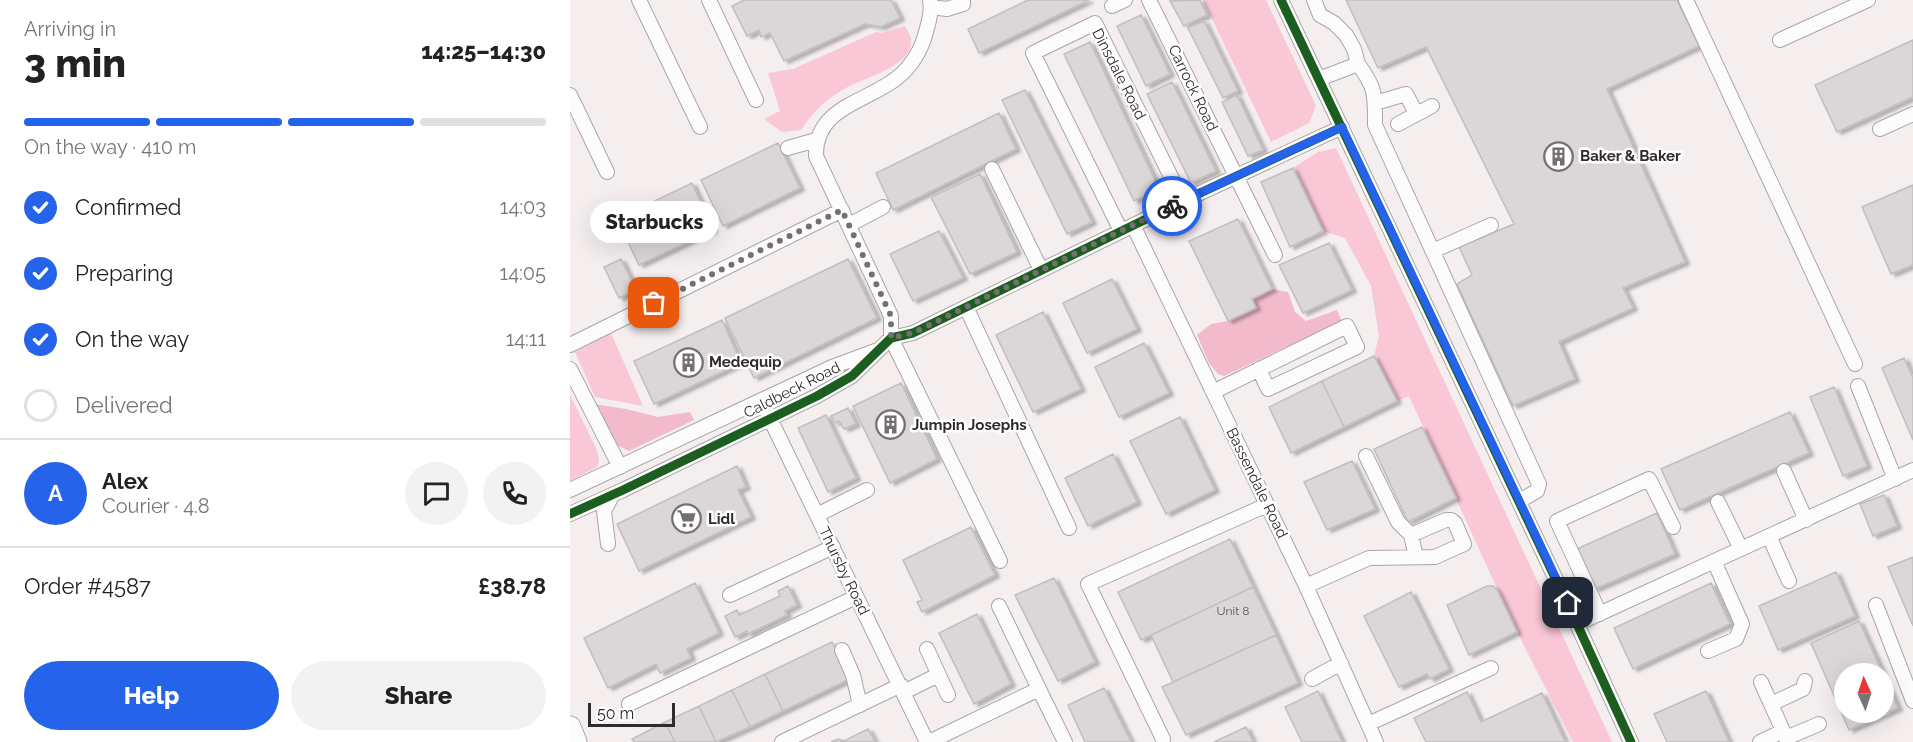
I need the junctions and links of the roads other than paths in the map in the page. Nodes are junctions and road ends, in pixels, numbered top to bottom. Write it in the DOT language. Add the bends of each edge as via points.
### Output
graph roads {
  1 [pos="639,0"];
  2 [pos="709,0"];
  3 [pos="963,0"];
  4 [pos="1149,0"];
  5 [pos="1281,0"];
  6 [pos="1314,0"];
  7 [pos="1686,0"];
  8 [pos="1868,0"];
  9 [pos="931,4"];
  10 [pos="1780,39"];
  11 [pos="1358,64"];
  12 [pos="1319,79"];
  13 [pos="570,95"];
  14 [pos="756,100"];
  15 [pos="1375,103"];
  16 [pos="1432,106"];
  17 [pos="1416,113"];
  18 [pos="1913,114"];
  19 [pos="1398,124"];
  20 [pos="700,127"];
  21 [pos="1342,127"];
  22 [pos="1880,129"];
  23 [pos="816,140"];
  24 [pos="788,148"];
  25 [pos="992,169"];
  26 [pos="607,172"];
  27 [pos="1236,176"];
  28 [pos="1183,201"];
  29 [pos="883,207"];
  30 [pos="842,210"];
  31 [pos="849,225"];
  32 [pos="1491,225"];
  33 [pos="1127,228"];
  34 [pos="1433,251"];
  35 [pos="1275,255"];
  36 [pos="1041,270"];
  37 [pos="966,307"];
  38 [pos="891,338"];
  39 [pos="570,345"];
  40 [pos="879,349"];
  41 [pos="1855,364"];
  42 [pos="570,369"];
  43 [pos="1259,369"];
  44 [pos="1858,386"];
  45 [pos="1213,392"];
  46 [pos="761,400"];
  47 [pos="770,419"];
  48 [pos="694,456"];
  49 [pos="1366,456"];
  50 [pos="620,467"];
  51 [pos="1913,470"];
  52 [pos="1784,471"];
  53 [pos="1895,479"];
  54 [pos="570,490"];
  55 [pos="867,490"];
  56 [pos="612,496"];
  57 [pos="1519,501"];
  58 [pos="1718,502"];
  59 [pos="1267,505"];
  60 [pos="570,514"];
  61 [pos="817,515"];
  62 [pos="1806,520"];
  63 [pos="1673,527"];
  64 [pos="1070,528"];
  65 [pos="1411,535"];
  66 [pos="1769,536"];
  67 [pos="608,544"];
  68 [pos="832,547"];
  69 [pos="1741,549"];
  70 [pos="1416,557"];
  71 [pos="1000,561"];
  72 [pos="1714,561"];
  73 [pos="1789,581"];
  74 [pos="1306,586"];
  75 [pos="730,595"];
  76 [pos="856,597"];
  77 [pos="1876,605"];
  78 [pos="999,606"];
  79 [pos="1600,614"];
  80 [pos="1577,624"];
  81 [pos="927,649"];
  82 [pos="842,650"];
  83 [pos="1708,651"];
  84 [pos="1341,663"];
  85 [pos="1491,668"];
  86 [pos="938,675"];
  87 [pos="1311,679"];
  88 [pos="1805,681"];
  89 [pos="1761,682"];
  90 [pos="903,689"];
  91 [pos="1039,689"];
  92 [pos="948,695"];
  93 [pos="1913,701"];
  94 [pos="630,704"];
  95 [pos="1771,704"];
  96 [pos="860,705"];
  97 [pos="1368,724"];
  98 [pos="1819,724"];
  99 [pos="570,726"];
  100 [pos="1786,737"];
  101 [pos="1163,739"];
  102 [pos="576,742"];
  103 [pos="782,742"];
  104 [pos="928,742"];
  105 [pos="1065,742"];
  106 [pos="1376,742"];
  107 [pos="1631,742"];
  108 [pos="1760,742"];
  1 -- 20 [label="street"];
  2 -- 14 [label="street"];
  3 -- 9 [label="street" via="963,4 947,9"];
  4 -- 27 [label="street, Carrock Road"];
  5 -- 12 [label="street"];
  6 -- 11 [label="street" via="1320,15 1346,35"];
  7 -- 41 [label="street"];
  8 -- 10 [label="street"];
  9 -- 23 [label="street" via="924,40 899,77 841,110 823,126"];
  11 -- 12 [label="street"];
  11 -- 15 [label="street" via="1370,80"];
  12 -- 21 [label="street"];
  13 -- 26 [label="street"];
  15 -- 17 [label="street" via="1406,93"];
  15 -- 34 [label="street" via="1375,125"];
  16 -- 17 [label="street"];
  17 -- 19 [label="street"];
  18 -- 22 [label="street"];
  21 -- 27 [label="street, Caldbeck Road"];
  21 -- 57 [label="street"];
  23 -- 24 [label="street"];
  23 -- 30 [label="street" via="816,156"];
  25 -- 36 [label="street"];
  27 -- 28 [label="street, Caldbeck Road"];
  27 -- 35 [label="street, Carrock Road"];
  28 -- 33 [label="street, Caldbeck Road"];
  28 -- 33 [label="street, Dinsdale Road" via="1095,23 1033,53"];
  29 -- 31 [label="street"];
  30 -- 31 [label="street"];
  30 -- 39 [label="street"];
  31 -- 38 [label="street" via="891,316"];
  32 -- 34 [label="street"];
  33 -- 36 [label="street, Caldbeck Road"];
  33 -- 45 [label="street, Bassendale Road"];
  34 -- 57 [label="street" via="1539,484 1537,491"];
  36 -- 37 [label="street, Caldbeck Road"];
  37 -- 38 [label="street, Caldbeck Road" via="913,333"];
  37 -- 64 [label="street"];
  38 -- 40 [label="street, Caldbeck Road"];
  38 -- 71 [label="street"];
  40 -- 46 [label="street, Caldbeck Road"];
  40 -- 47 [label="street, Caldbeck Road" via="852,376"];
  42 -- 50 [label="street"];
  43 -- 43 [label="street" via="1347,326 1357,347 1268,389"];
  43 -- 45 [label="street"];
  44 -- 53 [label="street"];
  45 -- 59 [label="street, Bassendale Road"];
  46 -- 47 [label="street, Thursby Road"];
  46 -- 50 [label="street, Caldbeck Road"];
  47 -- 48 [label="street, Caldbeck Road"];
  47 -- 61 [label="street, Thursby Road"];
  48 -- 50 [label="street" via="674,456 633,475"];
  48 -- 56 [label="street, Caldbeck Road"];
  49 -- 65 [label="street" via="1398,522"];
  50 -- 54 [label="street, Caldbeck Road"];
  51 -- 53 [label="street"];
  52 -- 62 [label="street"];
  53 -- 62 [label="street"];
  55 -- 61 [label="street"];
  56 -- 60 [label="street, Caldbeck Road"];
  56 -- 67 [label="street" via="604,511"];
  57 -- 80 [label="street"];
  58 -- 69 [label="street"];
  59 -- 74 [label="street, Bassendale Road"];
  59 -- 101 [label="street" via="1088,584"];
  61 -- 68 [label="street, Thursby Road"];
  62 -- 66 [label="street"];
  63 -- 79 [label="street" via="1649,478 1557,521"];
  65 -- 70 [label="street"];
  65 -- 70 [label="street" via="1451,520 1464,544 1435,557"];
  66 -- 69 [label="street"];
  66 -- 73 [label="street"];
  68 -- 75 [label="street"];
  68 -- 76 [label="street, Thursby Road"];
  69 -- 72 [label="street"];
  70 -- 74 [label="street" via="1369,558"];
  72 -- 79 [label="street"];
  72 -- 83 [label="street" via="1742,624 1736,639"];
  74 -- 84 [label="street, Bassendale Road"];
  76 -- 90 [label="street, Thursby Road"];
  76 -- 94 [label="street"];
  77 -- 93 [label="street"];
  78 -- 91 [label="street"];
  79 -- 80 [label="street"];
  80 -- 107 [label="street"];
  81 -- 86 [label="street"];
  82 -- 96 [label="street"];
  84 -- 87 [label="street"];
  84 -- 97 [label="street, Bassendale Road"];
  85 -- 97 [label="street"];
  86 -- 90 [label="street"];
  86 -- 92 [label="street"];
  88 -- 95 [label="street" via="1803,689"];
  89 -- 95 [label="street"];
  90 -- 96 [label="street"];
  90 -- 104 [label="street, Thursby Road"];
  91 -- 104 [label="street"];
  91 -- 105 [label="street"];
  95 -- 100 [label="street"];
  96 -- 103 [label="street"];
  97 -- 106 [label="street, Bassendale Road"];
  98 -- 100 [label="street"];
  99 -- 102 [label="highway"];
  100 -- 108 [label="street"];
}
